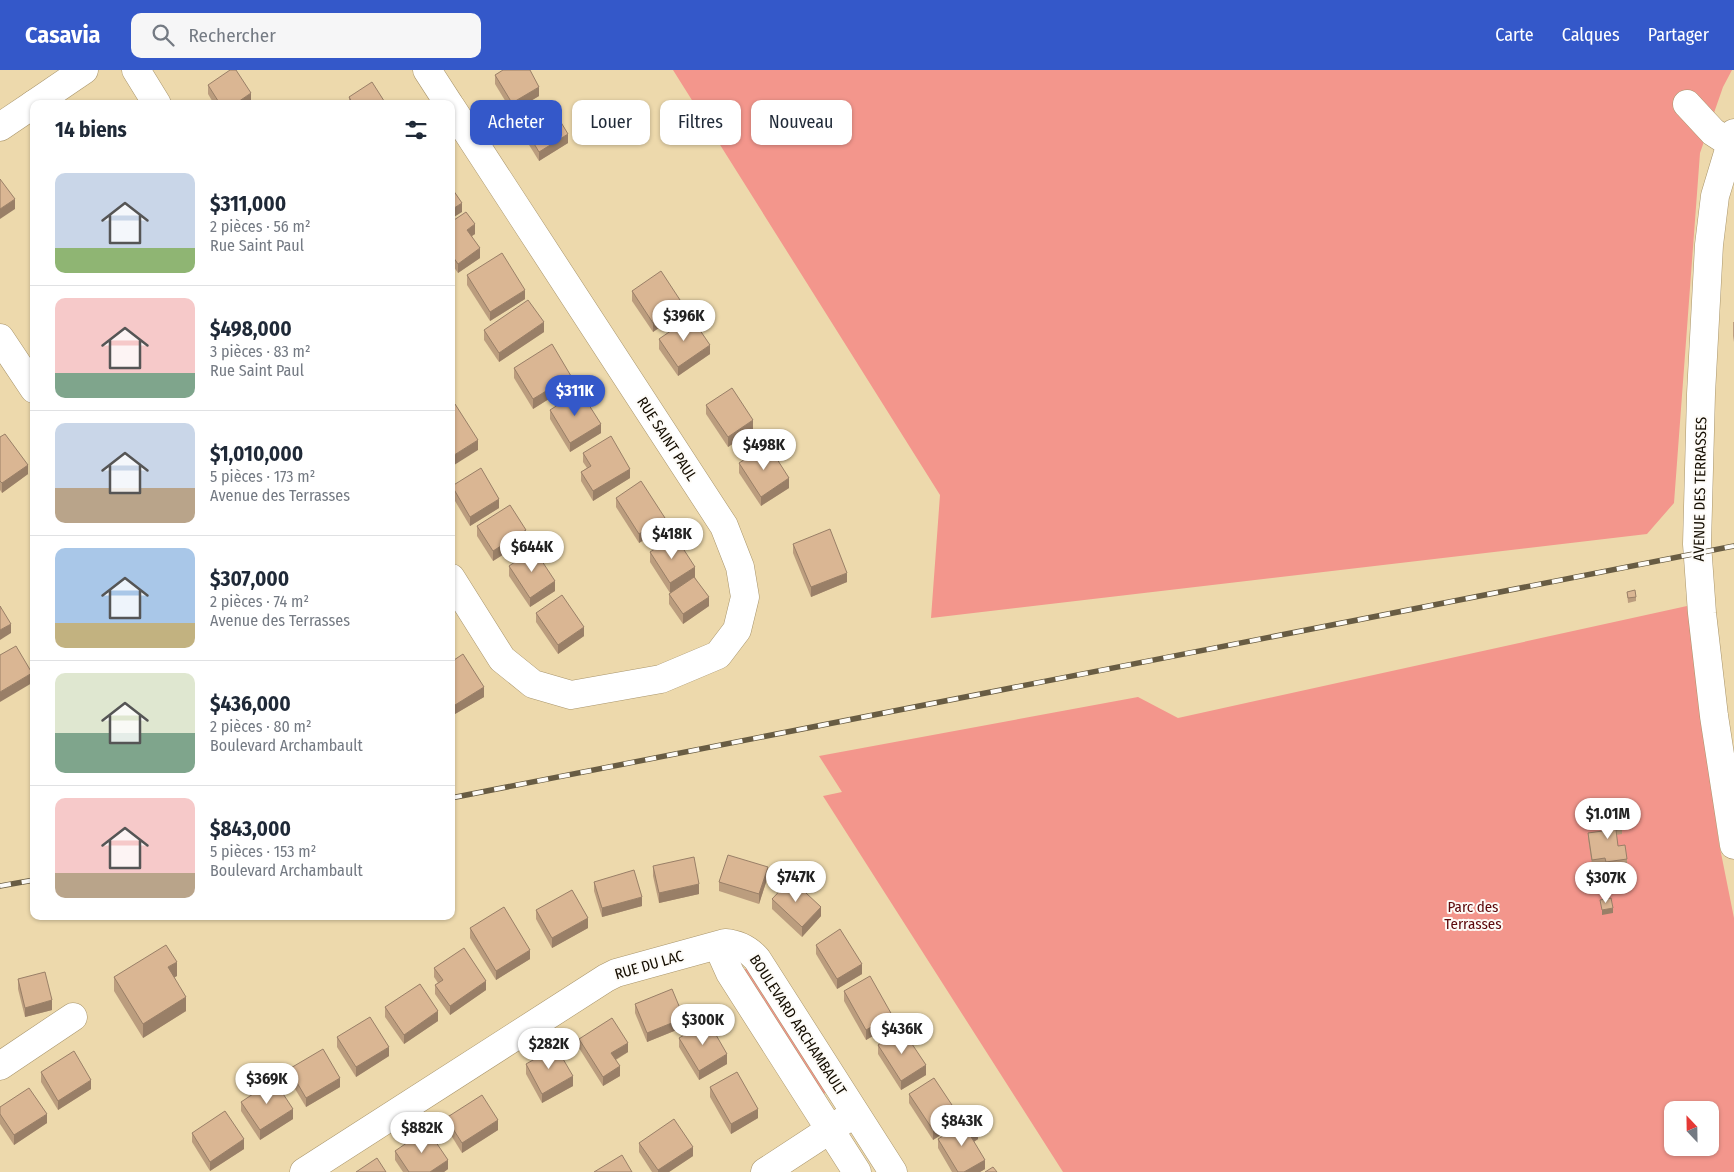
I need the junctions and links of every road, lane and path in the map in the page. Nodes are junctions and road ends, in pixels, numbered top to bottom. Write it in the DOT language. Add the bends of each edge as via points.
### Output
graph roads {
  1 [pos="84,70"];
  2 [pos="136,70"];
  3 [pos="427,70"];
  4 [pos="40,100"];
  5 [pos="155,100"];
  6 [pos="447,100"];
  7 [pos="1687,104"];
  8 [pos="30,107"];
  9 [pos="455,113"];
  10 [pos="0,127"];
  11 [pos="1732,138"];
  12 [pos="0,338"];
  13 [pos="30,383"];
  14 [pos="455,584"];
  15 [pos="1734,845"];
  16 [pos="721,946"];
  17 [pos="73,1017"];
  18 [pos="0,1066"];
  19 [pos="855,1113"];
  20 [pos="829,1130"];
  21 [pos="304,1172"];
  22 [pos="765,1172"];
  23 [pos="856,1172"];
  24 [pos="894,1172"];
  1 -- 4 [label="street"];
  2 -- 5 [label="street"];
  3 -- 6 [label="street, RUE SAINT PAUL"];
  7 -- 11 [label="street" via="1713,132"];
  8 -- 10 [label="street"];
  9 -- 14 [label="street, RUE SAINT PAUL" via="724,526 740,567 745,597 737,630 718,655 661,679 571,695 533,684 502,659"];
  11 -- 15 [label="street, AVENUE DES TERRASSES" via="1715,196 1709,245 1697,544 1712,707"];
  12 -- 13 [label="street"];
  16 -- 19 [label="street, BOULEVARD ARCHAMBAULT" via="726,943 746,948 757,959"];
  16 -- 20 [label="street, BOULEVARD ARCHAMBAULT" via="730,973"];
  16 -- 21 [label="street, RUE DU LAC" via="606,978"];
  17 -- 18 [label="street"];
  19 -- 20 [label="street"];
  19 -- 24 [label="street, BOULEVARD ARCHAMBAULT"];
  20 -- 22 [label="street"];
  20 -- 23 [label="street, BOULEVARD ARCHAMBAULT"];
}
